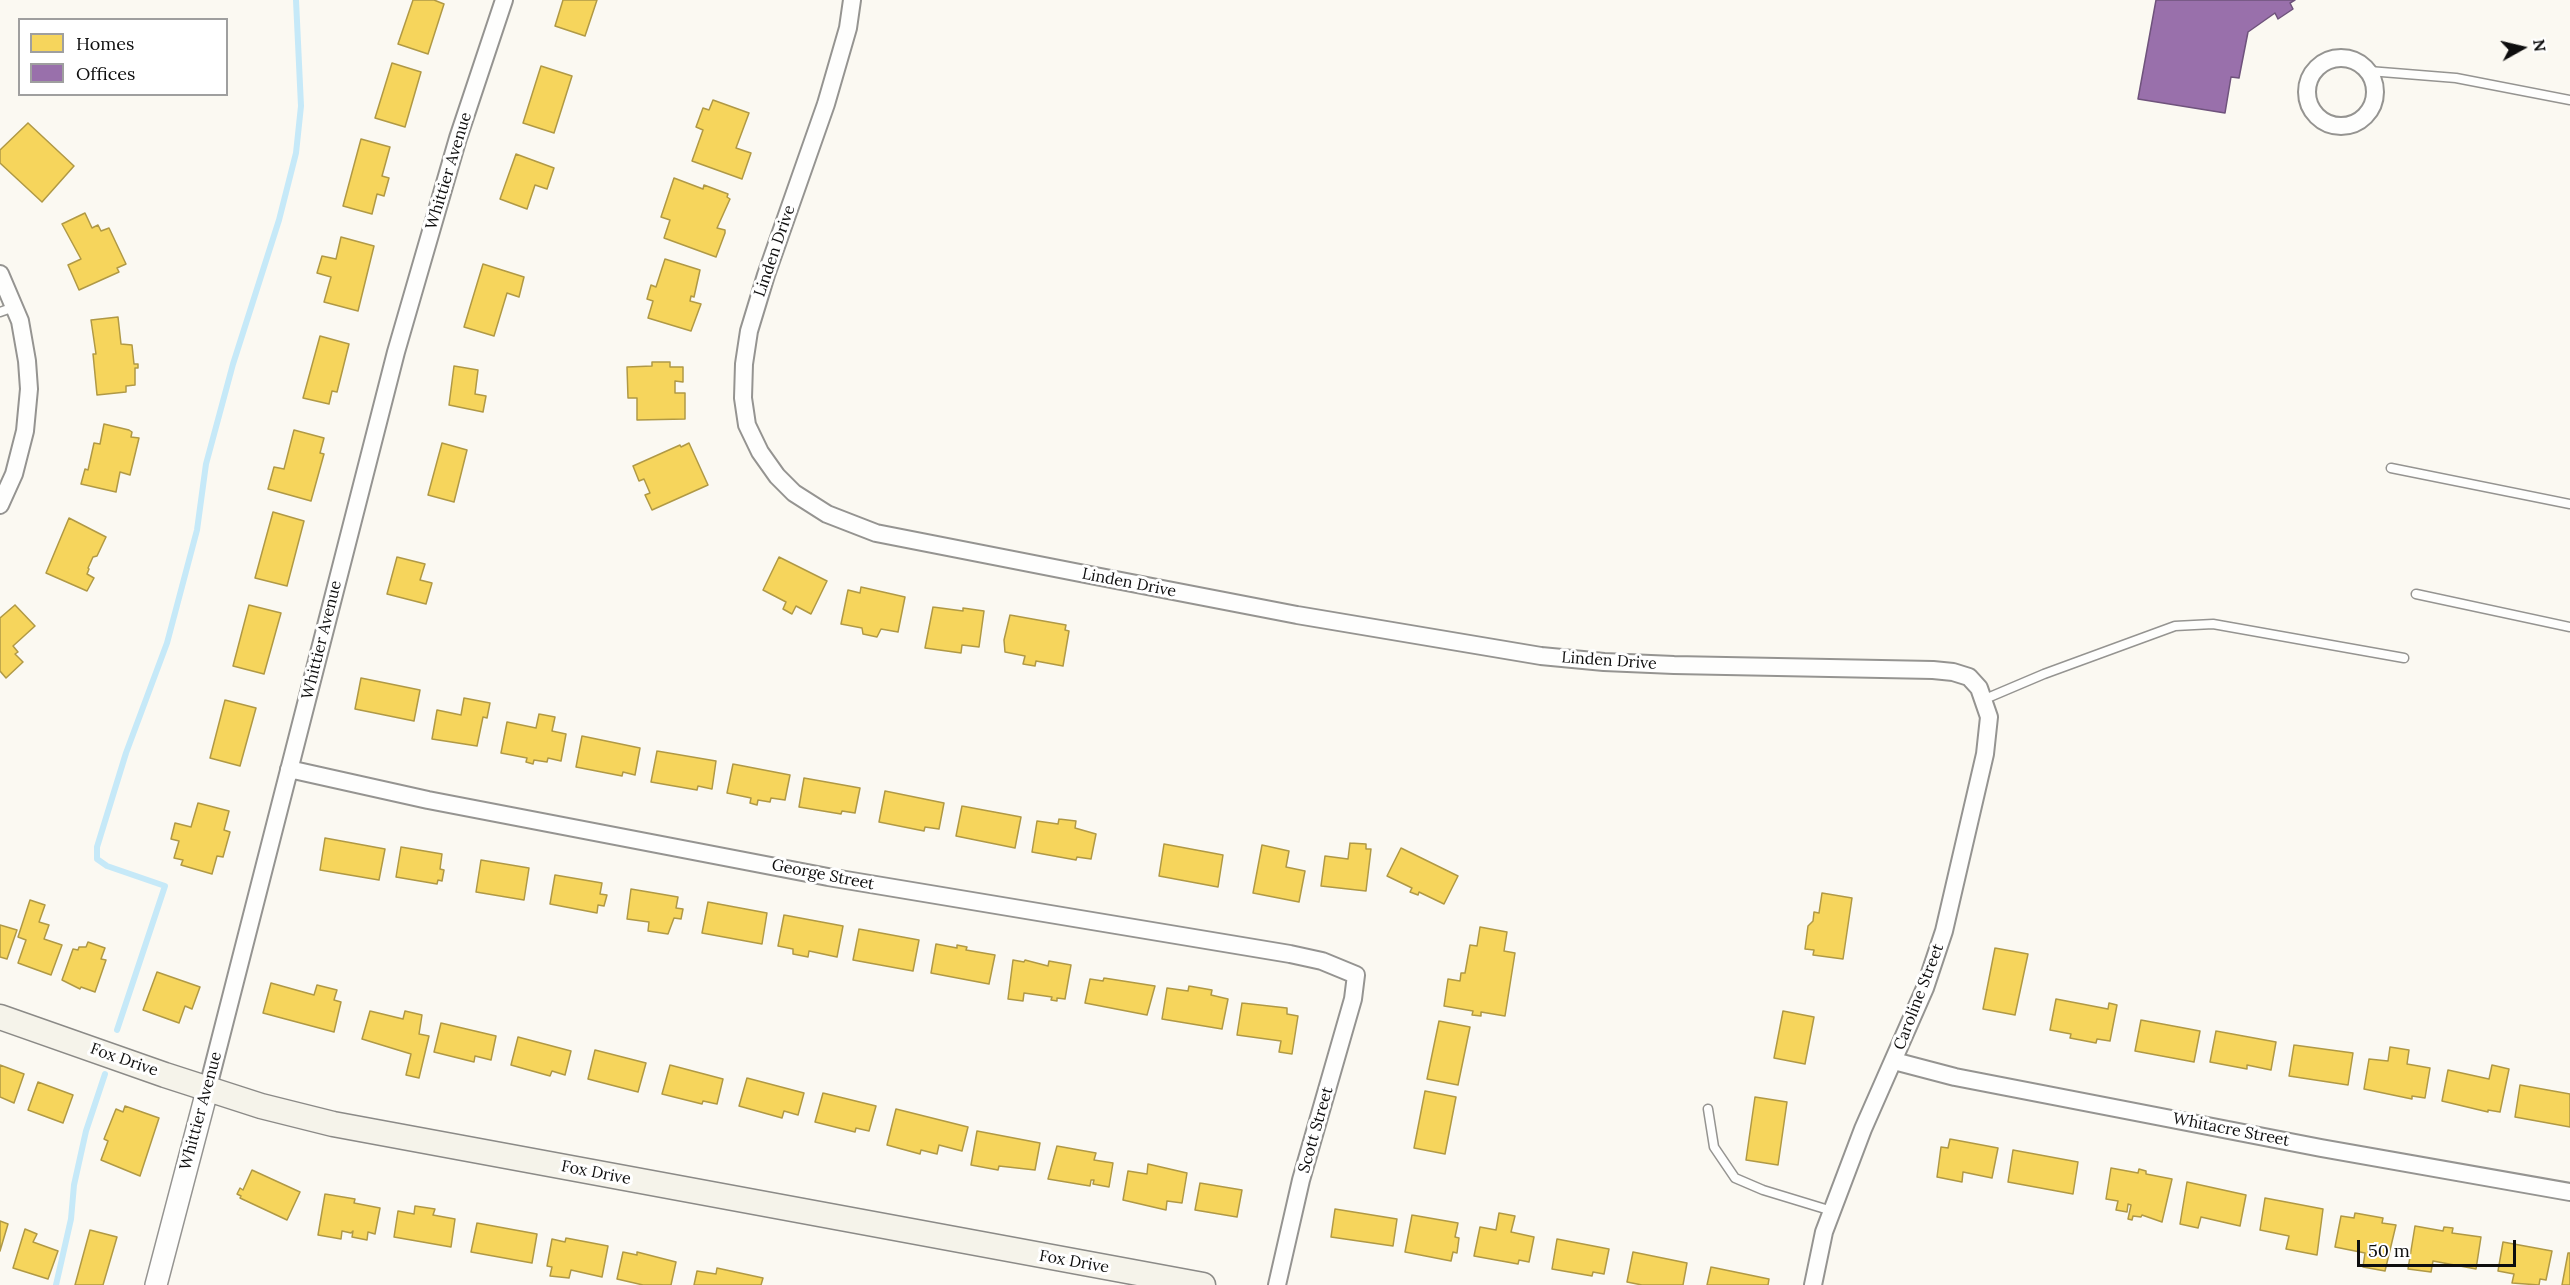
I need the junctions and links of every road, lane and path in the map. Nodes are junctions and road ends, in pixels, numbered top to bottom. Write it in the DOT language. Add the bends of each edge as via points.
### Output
graph roads {
  1 [pos="504,0"];
  2 [pos="852,0"];
  3 [pos="2369,71"];
  4 [pos="2570,100"];
  5 [pos="0,274"];
  6 [pos="7,309"];
  7 [pos="2391,468"];
  8 [pos="2570,504"];
  9 [pos="0,505"];
  10 [pos="2416,594"];
  11 [pos="2570,627"];
  12 [pos="2404,658"];
  13 [pos="1985,699"];
  14 [pos="289,769"];
  15 [pos="1356,975"];
  16 [pos="0,1017"];
  17 [pos="1894,1061"];
  18 [pos="208,1088"];
  19 [pos="1708,1109"];
  20 [pos="2570,1192"];
  21 [pos="1832,1211"];
  22 [pos="156,1285"];
  23 [pos="1203,1285"];
  24 [pos="1277,1285"];
  25 [pos="1812,1285"];
  1 -- 14 [label="street, Whittier Avenue" via="396,352"];
  2 -- 13 [label="street, Linden Drive" via="826,104 766,275 749,331 744,364 747,425 760,452 794,493 827,514 876,533 1297,615 1541,656 1615,663 1953,672 1969,677"];
  3 -- 3 [label="street" via="2346,58 2332,58 2320,64 2307,87 2307,101 2313,113 2336,127 2362,120 2376,97"];
  3 -- 4 [label="lane" via="2456,78"];
  5 -- 6 [label="street"];
  6 -- 9 [label="street" via="27,361 29,389 25,431 14,474"];
  7 -- 8 [label="lane"];
  10 -- 11 [label="lane"];
  12 -- 13 [label="lane" via="2213,624 2175,626"];
  13 -- 17 [label="street, Caroline Street" via="1989,717 1985,754 1944,931"];
  14 -- 15 [label="street, George Street" via="428,800 828,877 1300,956"];
  14 -- 18 [label="street, Whittier Avenue"];
  15 -- 24 [label="street, Scott Street" via="1353,999"];
  16 -- 18 [label="main road, Fox Drive"];
  17 -- 20 [label="street, Whitacre Street" via="1955,1077 2321,1148"];
  17 -- 21 [label="street, Caroline Street"];
  18 -- 22 [label="street, Whittier Avenue"];
  18 -- 23 [label="main road, Fox Drive" via="333,1125"];
  19 -- 21 [label="lane" via="1714,1147 1735,1178"];
  21 -- 25 [label="street, Caroline Street"];
}
